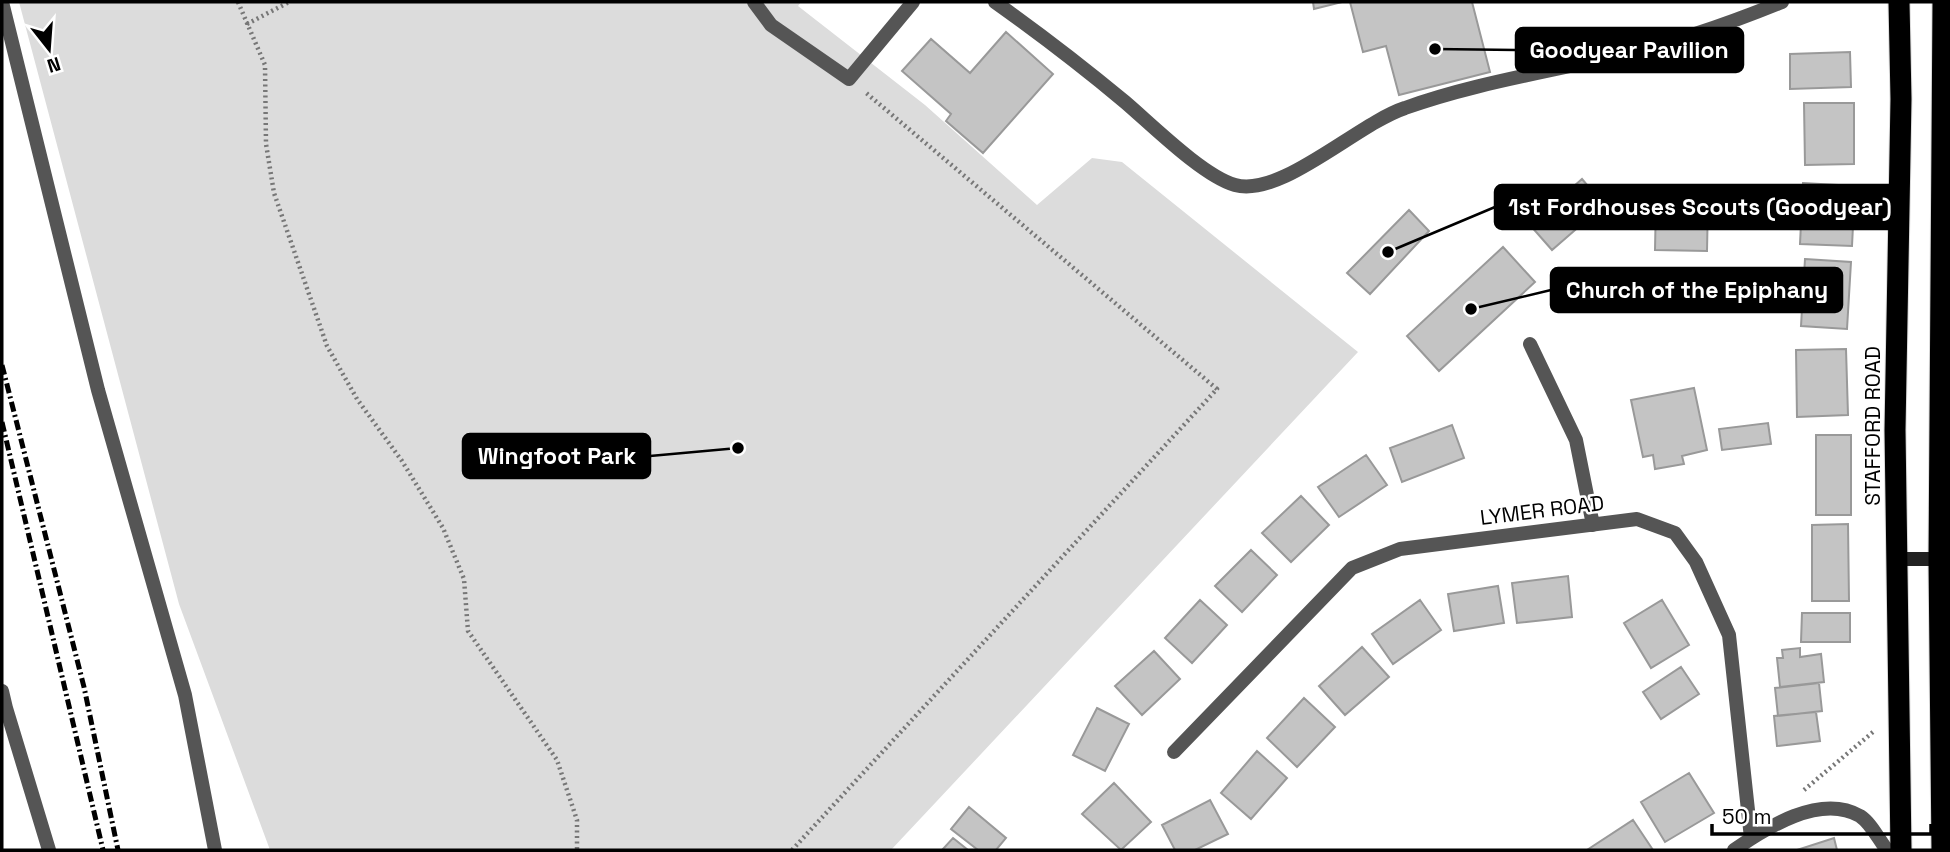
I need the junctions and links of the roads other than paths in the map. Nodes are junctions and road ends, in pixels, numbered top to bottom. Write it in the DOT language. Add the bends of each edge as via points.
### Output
graph roads {
  1 [pos="2,2"];
  2 [pos="754,2"];
  3 [pos="913,2"];
  4 [pos="995,2"];
  5 [pos="1782,2"];
  6 [pos="1899,2"];
  7 [pos="1943,2"];
  8 [pos="1530,344"];
  9 [pos="1593,524"];
  10 [pos="1897,559"];
  11 [pos="1944,560"];
  12 [pos="2,691"];
  13 [pos="4,709"];
  14 [pos="1174,752"];
  15 [pos="1751,838"];
  16 [pos="49,850"];
  17 [pos="215,850"];
  18 [pos="1734,850"];
  19 [pos="1887,850"];
  20 [pos="1901,850"];
  21 [pos="1942,850"];
  1 -- 17 [label="street" via="98,390 185,695"];
  2 -- 3 [label="street" via="771,25 849,79"];
  4 -- 5 [label="street" via="1096,78 1208,172 1235,185 1264,186 1298,172 1359,129 1404,108 1633,52"];
  6 -- 10 [label="highway, STAFFORD ROAD"];
  7 -- 11 [label="highway"];
  8 -- 9 [label="street" via="1576,440"];
  9 -- 14 [label="street, LYMER ROAD" via="1400,550 1352,568"];
  9 -- 15 [label="street, LYMER ROAD" via="1637,519 1675,533 1696,562 1729,635"];
  10 -- 11 [label="street"];
  10 -- 20 [label="highway, STAFFORD ROAD"];
  11 -- 21 [label="highway"];
  12 -- 13 [label="street"];
  13 -- 16 [label="street"];
  15 -- 18 [label="street"];
  15 -- 19 [label="street" via="1779,822 1844,810 1862,817"];
}
